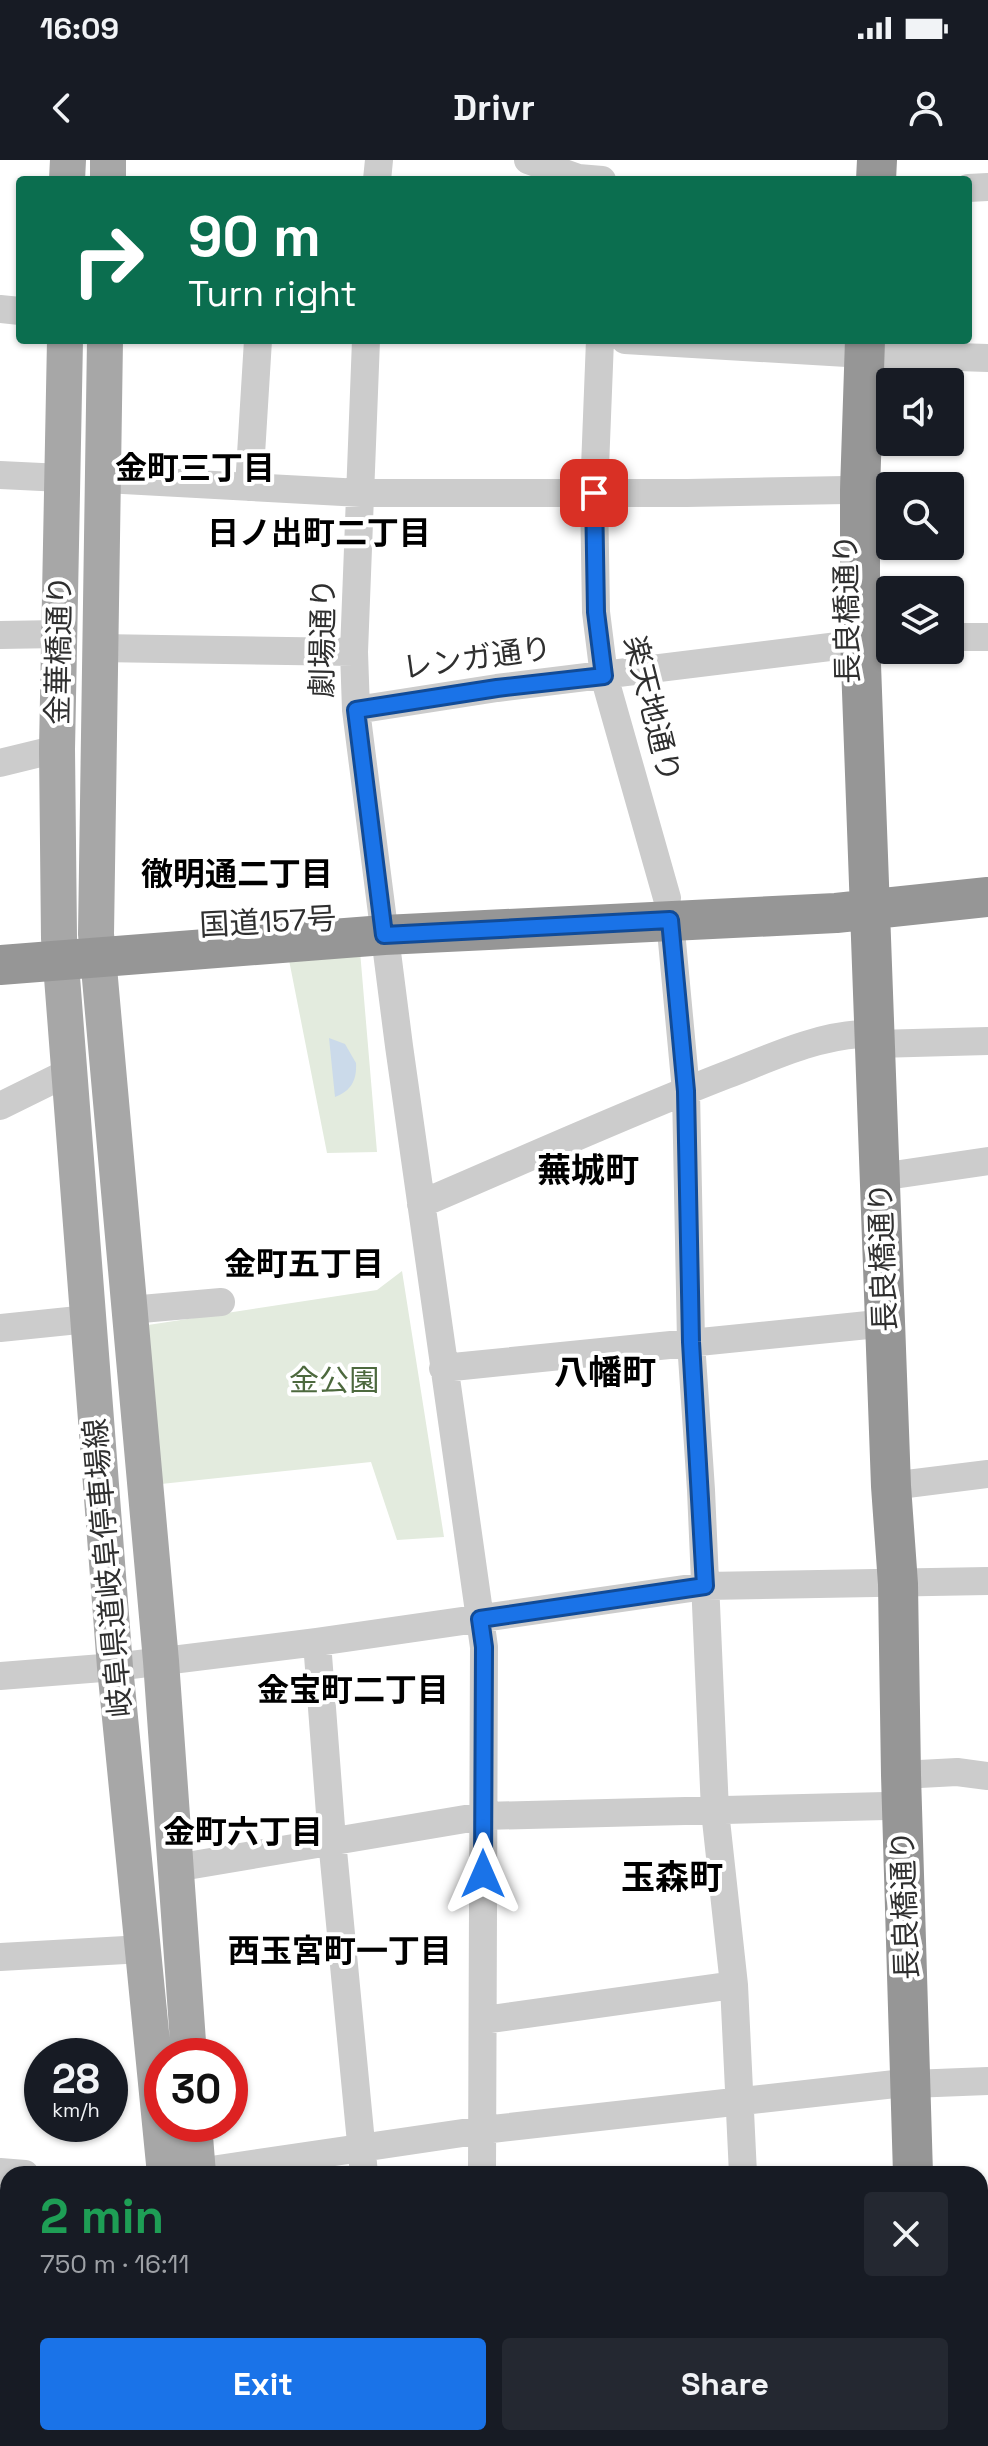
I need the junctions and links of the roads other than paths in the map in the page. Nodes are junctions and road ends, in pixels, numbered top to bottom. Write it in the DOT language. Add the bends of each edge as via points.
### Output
graph roads {
  1 [pos="528,160"];
  2 [pos="586,174"];
  3 [pos="65,344"];
  4 [pos="105,344"];
  5 [pos="258,344"];
  6 [pos="366,344"];
  7 [pos="600,344"];
  8 [pos="758,344"];
  9 [pos="857,347"];
  10 [pos="988,358"];
  11 [pos="0,475"];
  12 [pos="62,478"];
  13 [pos="105,479"];
  14 [pos="249,487"];
  15 [pos="846,490"];
  16 [pos="361,493"];
  17 [pos="594,493"];
  18 [pos="59,634"];
  19 [pos="0,635"];
  20 [pos="964,637"];
  21 [pos="988,637"];
  22 [pos="866,640"];
  23 [pos="99,648"];
  24 [pos="354,652"];
  25 [pos="604,676"];
  26 [pos="356,710"];
  27 [pos="57,749"];
  28 [pos="0,763"];
  29 [pos="988,877"];
  30 [pos="988,897"];
  31 [pos="862,899"];
  32 [pos="669,909"];
  33 [pos="383,926"];
  34 [pos="0,942"];
  35 [pos="78,947"];
  36 [pos="0,965"];
  37 [pos="868,1039"];
  38 [pos="988,1041"];
  39 [pos="69,1072"];
  40 [pos="686,1091"];
  41 [pos="0,1106"];
  42 [pos="988,1161"];
  43 [pos="880,1177"];
  44 [pos="421,1204"];
  45 [pos="221,1302"];
  46 [pos="130,1310"];
  47 [pos="88,1319"];
  48 [pos="868,1325"];
  49 [pos="0,1328"];
  50 [pos="691,1342"];
  51 [pos="443,1368"];
  52 [pos="988,1474"];
  53 [pos="891,1486"];
  54 [pos="988,1581"];
  55 [pos="888,1584"];
  56 [pos="705,1586"];
  57 [pos="480,1619"];
  58 [pos="317,1642"];
  59 [pos="161,1661"];
  60 [pos="115,1667"];
  61 [pos="0,1676"];
  62 [pos="988,1776"];
  63 [pos="893,1790"];
  64 [pos="715,1811"];
  65 [pos="483,1816"];
  66 [pos="332,1840"];
  67 [pos="175,1868"];
  68 [pos="143,1949"];
  69 [pos="0,1957"];
  70 [pos="734,1985"];
  71 [pos="484,2020"];
  72 [pos="188,2038"];
  73 [pos="988,2081"];
  74 [pos="903,2084"];
  75 [pos="739,2100"];
  76 [pos="483,2130"];
  77 [pos="191,2142"];
  78 [pos="363,2160"];
  79 [pos="186,2166"];
  80 [pos="188,2166"];
  81 [pos="282,2166"];
  82 [pos="482,2166"];
  83 [pos="743,2166"];
  84 [pos="898,2166"];
  85 [pos="912,2166"];
  1 -- 2 [label="street"];
  3 -- 12 [label="main road, 金華橋通り"];
  4 -- 13 [label="main road, 金華橋通り"];
  5 -- 14 [label="street"];
  6 -- 16 [label="street, 劇場通り"];
  7 -- 17 [label="street, 楽天地通り"];
  8 -- 9 [label="street"];
  9 -- 10 [label="street"];
  9 -- 15 [label="highway, 長良橋通り"];
  9 -- 22 [label="highway, 長良橋通り"];
  11 -- 12 [label="street"];
  12 -- 18 [label="main road, 金華橋通り"];
  13 -- 14 [label="street"];
  13 -- 23 [label="main road, 金華橋通り"];
  14 -- 16 [label="street"];
  15 -- 17 [label="street"];
  15 -- 22 [label="highway, 長良橋通り"];
  16 -- 17 [label="street"];
  16 -- 24 [label="street, 劇場通り"];
  17 -- 25 [label="street, 楽天地通り" via="596,612"];
  18 -- 19 [label="street"];
  18 -- 27 [label="main road, 金華橋通り"];
  20 -- 21 [label="street"];
  22 -- 25 [label="street, レンガ通り"];
  22 -- 31 [label="highway, 長良橋通り"];
  23 -- 24 [label="street"];
  23 -- 35 [label="main road, 金華橋通り"];
  24 -- 26 [label="street, 劇場通り"];
  25 -- 26 [label="street, レンガ通り"];
  25 -- 32 [label="street, 楽天地通り"];
  26 -- 33 [label="street, 劇場通り"];
  27 -- 28 [label="street"];
  27 -- 35 [label="main road, 金華橋通り"];
  29 -- 31 [label="highway"];
  30 -- 31 [label="highway"];
  31 -- 32 [label="highway, 国道157号"];
  31 -- 37 [label="highway, 長良橋通り"];
  32 -- 33 [label="highway, 国道157号"];
  32 -- 40 [label="street, 楽天地通り"];
  33 -- 35 [label="highway, 国道157号"];
  33 -- 44 [label="street, 劇場通り"];
  34 -- 35 [label="highway, 国道157号"];
  35 -- 36 [label="highway, 国道157号"];
  35 -- 39 [label="main road, 岐阜県道岐阜停車場線"];
  35 -- 46 [label="main road, 岐阜県道岐阜停車場線"];
  37 -- 38 [label="street"];
  37 -- 40 [label="street" via="840,1035"];
  37 -- 43 [label="highway, 長良橋通り"];
  37 -- 48 [label="highway, 長良橋通り"];
  39 -- 41 [label="street"];
  39 -- 47 [label="main road, 岐阜県道岐阜停車場線"];
  40 -- 44 [label="street"];
  40 -- 50 [label="street, 楽天地通り"];
  42 -- 43 [label="street"];
  43 -- 53 [label="highway, 長良橋通り"];
  44 -- 51 [label="street, 劇場通り"];
  45 -- 46 [label="street"];
  46 -- 59 [label="main road, 岐阜県道岐阜停車場線"];
  47 -- 49 [label="street"];
  47 -- 60 [label="main road, 岐阜県道岐阜停車場線"];
  48 -- 50 [label="street"];
  48 -- 55 [label="highway, 長良橋通り"];
  50 -- 51 [label="street"];
  50 -- 56 [label="street, 楽天地通り"];
  51 -- 57 [label="street, 劇場通り"];
  52 -- 53 [label="street"];
  53 -- 55 [label="highway, 長良橋通り"];
  54 -- 55 [label="street"];
  55 -- 56 [label="street"];
  55 -- 63 [label="highway, 長良橋通り"];
  56 -- 57 [label="street"];
  56 -- 64 [label="street, 楽天地通り"];
  57 -- 58 [label="street"];
  57 -- 65 [label="street, 劇場通り"];
  58 -- 59 [label="street"];
  58 -- 66 [label="street"];
  59 -- 60 [label="street"];
  59 -- 67 [label="main road, 岐阜県道岐阜停車場線"];
  60 -- 61 [label="street"];
  60 -- 68 [label="main road, 岐阜県道岐阜停車場線"];
  62 -- 63 [label="street" via="957,1772"];
  63 -- 64 [label="street"];
  63 -- 74 [label="highway, 長良橋通り"];
  64 -- 65 [label="street"];
  64 -- 70 [label="street, 楽天地通り"];
  65 -- 66 [label="street"];
  65 -- 71 [label="street, 劇場通り"];
  66 -- 67 [label="street"];
  66 -- 78 [label="street"];
  67 -- 72 [label="main road, 岐阜県道岐阜停車場線"];
  68 -- 69 [label="street"];
  68 -- 79 [label="main road, 岐阜県道岐阜停車場線"];
  70 -- 71 [label="street"];
  70 -- 75 [label="street, 楽天地通り"];
  71 -- 76 [label="street, 劇場通り"];
  73 -- 74 [label="street"];
  74 -- 75 [label="street"];
  74 -- 84 [label="highway, 長良橋通り"];
  74 -- 85 [label="highway, 長良橋通り"];
  75 -- 76 [label="street"];
  75 -- 83 [label="street, 楽天地通り"];
  76 -- 78 [label="street"];
  76 -- 82 [label="street, 劇場通り"];
  77 -- 80 [label="main road"];
  78 -- 81 [label="street"];
}
